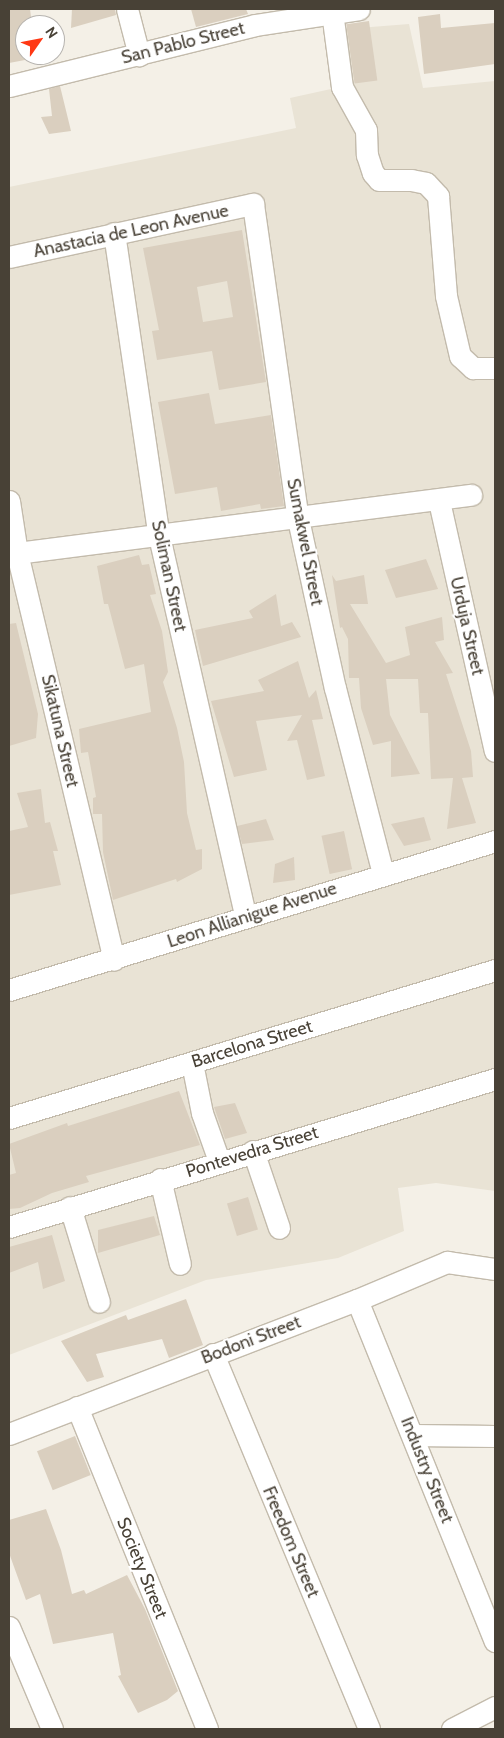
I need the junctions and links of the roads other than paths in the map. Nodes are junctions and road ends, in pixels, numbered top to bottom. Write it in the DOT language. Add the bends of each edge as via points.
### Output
graph roads {
  1 [pos="127,9"];
  2 [pos="343,10"];
  3 [pos="139,55"];
  4 [pos="9,86"];
  5 [pos="253,204"];
  6 [pos="114,233"];
  7 [pos="9,257"];
  8 [pos="495,368"];
  9 [pos="471,495"];
  10 [pos="9,501"];
  11 [pos="438,501"];
  12 [pos="298,519"];
  13 [pos="159,536"];
  14 [pos="13,553"];
  15 [pos="495,751"];
  16 [pos="495,841"];
  17 [pos="384,874"];
  18 [pos="245,916"];
  19 [pos="114,960"];
  20 [pos="495,970"];
  21 [pos="9,990"];
  22 [pos="192,1062"];
  23 [pos="495,1079"];
  24 [pos="9,1118"];
  25 [pos="253,1151"];
  26 [pos="219,1161"];
  27 [pos="160,1179"];
  28 [pos="70,1207"];
  29 [pos="9,1227"];
  30 [pos="279,1228"];
  31 [pos="180,1264"];
  32 [pos="495,1269"];
  33 [pos="356,1300"];
  34 [pos="99,1302"];
  35 [pos="213,1354"];
  36 [pos="77,1407"];
  37 [pos="9,1434"];
  38 [pos="413,1435"];
  39 [pos="495,1436"];
  40 [pos="9,1627"];
  41 [pos="495,1641"];
  42 [pos="495,1706"];
  43 [pos="52,1729"];
  44 [pos="207,1729"];
  45 [pos="369,1729"];
  46 [pos="452,1729"];
  1 -- 3 [label="street"];
  2 -- 3 [label="street, San Pablo Street" via="254,25"];
  2 -- 8 [label="street" via="342,87 366,130 366,155 373,173 379,180 426,183 438,196 446,296 460,356 473,368"];
  3 -- 4 [label="street, San Pablo Street"];
  5 -- 6 [label="street, Anastacia de Leon Avenue"];
  5 -- 12 [label="street, Sumakwel Street"];
  6 -- 7 [label="street, Anastacia de Leon Avenue"];
  6 -- 13 [label="street, Soliman Street"];
  9 -- 11 [label="street"];
  10 -- 14 [label="street, Sikatuna Street"];
  11 -- 12 [label="street"];
  11 -- 15 [label="street, Urduja Street"];
  12 -- 13 [label="street"];
  12 -- 17 [label="street, Sumakwel Street" via="335,688"];
  13 -- 14 [label="street"];
  13 -- 18 [label="street, Soliman Street"];
  14 -- 19 [label="street, Sikatuna Street"];
  16 -- 17 [label="street, Leon Allianigue Avenue"];
  17 -- 18 [label="street, Leon Allianigue Avenue"];
  18 -- 19 [label="street, Leon Allianigue Avenue"];
  19 -- 21 [label="street, Leon Allianigue Avenue"];
  20 -- 22 [label="street, Barcelona Street"];
  22 -- 24 [label="street, Barcelona Street"];
  22 -- 26 [label="street" via="202,1113"];
  23 -- 25 [label="street, Pontevedra Street"];
  25 -- 26 [label="street, Pontevedra Street"];
  25 -- 30 [label="street"];
  26 -- 27 [label="street, Pontevedra Street"];
  27 -- 28 [label="street, Pontevedra Street"];
  27 -- 31 [label="street"];
  28 -- 29 [label="street, Pontevedra Street"];
  28 -- 34 [label="street"];
  32 -- 33 [label="street, Bodoni Street" via="447,1262"];
  33 -- 35 [label="street, Bodoni Street"];
  33 -- 38 [label="street, Industry Street"];
  35 -- 36 [label="street, Bodoni Street"];
  35 -- 45 [label="street, Freedom Street"];
  36 -- 37 [label="street, Bodoni Street"];
  36 -- 44 [label="street, Society Street"];
  38 -- 39 [label="street"];
  38 -- 41 [label="street, Industry Street"];
  40 -- 43 [label="street"];
  42 -- 46 [label="street"];
}
